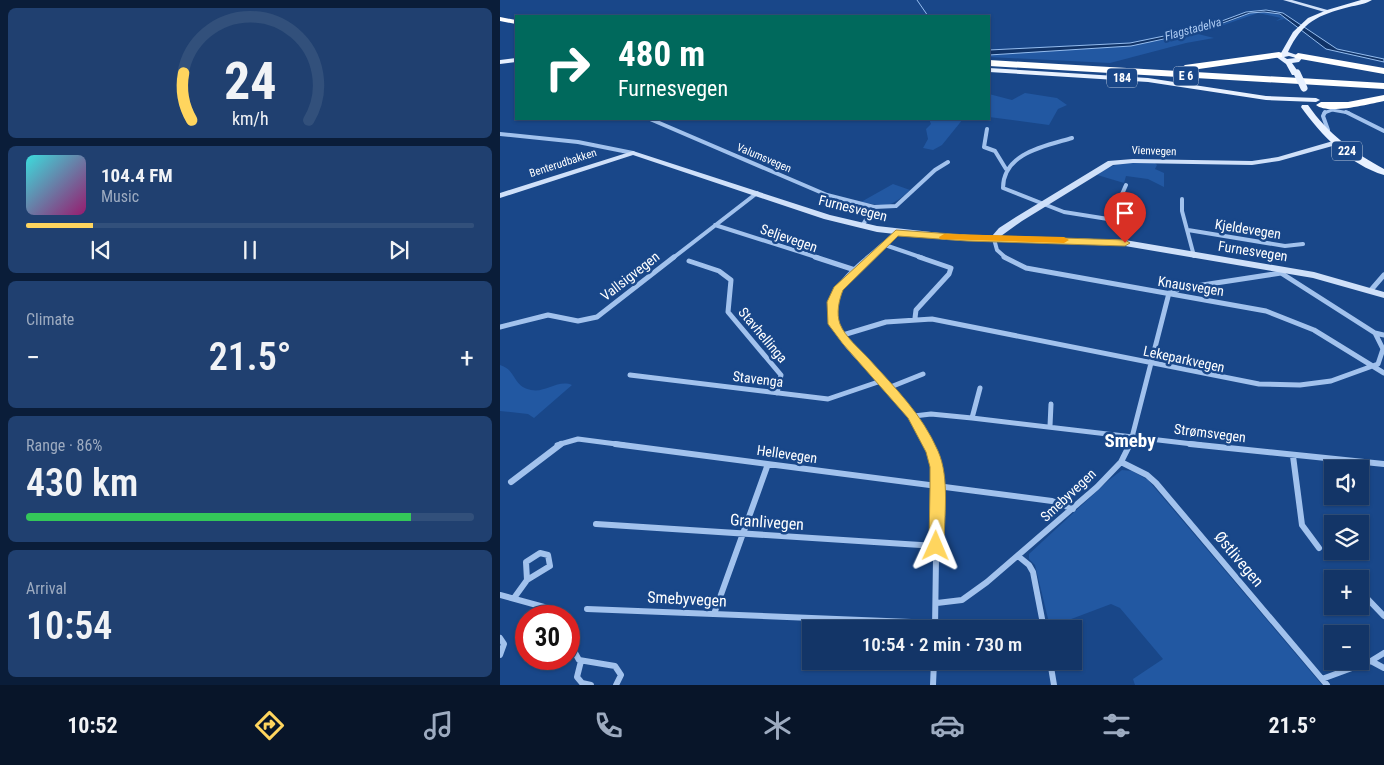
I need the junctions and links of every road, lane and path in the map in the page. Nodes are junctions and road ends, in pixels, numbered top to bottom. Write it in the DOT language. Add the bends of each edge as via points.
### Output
graph roads {
  1 [pos="1286,0"];
  2 [pos="1369,0"];
  3 [pos="1327,12"];
  4 [pos="500,20"];
  5 [pos="515,23"];
  6 [pos="1288,47"];
  7 [pos="1282,57"];
  8 [pos="1296,57"];
  9 [pos="515,60"];
  10 [pos="990,61"];
  11 [pos="990,61"];
  12 [pos="500,62"];
  13 [pos="990,70"];
  14 [pos="1144,70"];
  15 [pos="1384,72"];
  16 [pos="1296,73"];
  17 [pos="1384,84"];
  18 [pos="1302,88"];
  19 [pos="1384,98"];
  20 [pos="1302,102"];
  21 [pos="1318,104"];
  22 [pos="652,120"];
  23 [pos="1316,123"];
  24 [pos="987,129"];
  25 [pos="1328,130"];
  26 [pos="1384,131"];
  27 [pos="500,134"];
  28 [pos="1072,138"];
  29 [pos="1334,142"];
  30 [pos="634,153"];
  31 [pos="948,162"];
  32 [pos="1006,169"];
  33 [pos="1384,172"];
  34 [pos="1126,185"];
  35 [pos="757,193"];
  36 [pos="500,196"];
  37 [pos="1182,199"];
  38 [pos="1042,204"];
  39 [pos="874,206"];
  40 [pos="715,225"];
  41 [pos="862,226"];
  42 [pos="1188,230"];
  43 [pos="896,233"];
  44 [pos="994,239"];
  45 [pos="1303,244"];
  46 [pos="884,245"];
  47 [pos="1194,256"];
  48 [pos="688,261"];
  49 [pos="855,270"];
  50 [pos="1281,271"];
  51 [pos="1384,275"];
  52 [pos="1371,290"];
  53 [pos="1169,293"];
  54 [pos="1384,295"];
  55 [pos="915,318"];
  56 [pos="500,327"];
  57 [pos="1375,333"];
  58 [pos="843,335"];
  59 [pos="1384,335"];
  60 [pos="1151,363"];
  61 [pos="1372,366"];
  62 [pos="1384,373"];
  63 [pos="923,374"];
  64 [pos="630,375"];
  65 [pos="881,381"];
  66 [pos="888,388"];
  67 [pos="980,388"];
  68 [pos="777,393"];
  69 [pos="1051,404"];
  70 [pos="914,416"];
  71 [pos="972,418"];
  72 [pos="1050,426"];
  73 [pos="1132,436"];
  74 [pos="1293,456"];
  75 [pos="1121,462"];
  76 [pos="768,464"];
  77 [pos="1384,464"];
  78 [pos="511,482"];
  79 [pos="937,487"];
  80 [pos="1073,509"];
  81 [pos="596,524"];
  82 [pos="743,534"];
  83 [pos="936,546"];
  84 [pos="1319,548"];
  85 [pos="1018,556"];
  86 [pos="527,580"];
  87 [pos="500,595"];
  88 [pos="514,598"];
  89 [pos="1369,600"];
  90 [pos="937,603"];
  91 [pos="540,605"];
  92 [pos="587,610"];
  93 [pos="714,614"];
  94 [pos="1384,616"];
  95 [pos="825,620"];
  96 [pos="936,620"];
  97 [pos="1042,620"];
  98 [pos="500,638"];
  99 [pos="1384,653"];
  100 [pos="500,655"];
  101 [pos="581,661"];
  102 [pos="1371,661"];
  103 [pos="1384,668"];
  104 [pos="934,670"];
  105 [pos="1052,670"];
  106 [pos="1324,682"];
  107 [pos="591,685"];
  108 [pos="616,685"];
  109 [pos="933,685"];
  110 [pos="1054,685"];
  1 -- 3 [label="main road"];
  2 -- 3 [label="main road"];
  3 -- 6 [label="main road" via="1300,28"];
  4 -- 5 [label="highway"];
  6 -- 7 [label="main road"];
  6 -- 8 [label="main road"];
  7 -- 8 [label="main road"];
  7 -- 14 [label="highway, E 6"];
  7 -- 16 [label="main road, 224"];
  8 -- 15 [label="highway"];
  8 -- 16 [label="main road, 224"];
  9 -- 12 [label="main road"];
  10 -- 14 [label="highway, E 6"];
  11 -- 17 [label="highway, E 6"];
  13 -- 20 [label="main road, 184" via="1158,81"];
  14 -- 17 [label="highway, E 6"];
  16 -- 18 [label="main road, 224, bridge"];
  18 -- 20 [label="main road, 224"];
  18 -- 21 [label="main road, 224"];
  19 -- 21 [label="highway" via="1348,105"];
  20 -- 21 [label="main road"];
  20 -- 23 [label="main road, 224"];
  21 -- 23 [label="main road"];
  22 -- 39 [label="street, Valumsvegen" via="827,195"];
  23 -- 29 [label="main road, 224"];
  24 -- 32 [label="street" via="982,149 995,151"];
  25 -- 26 [label="street" via="1323,116 1331,109 1346,112"];
  27 -- 30 [label="street, Furnesvegen" via="578,142"];
  28 -- 32 [label="street" via="1028,154"];
  29 -- 33 [label="main road, 224"];
  29 -- 38 [label="main road, Vienvegen" via="1279,159 1252,163 1115,162"];
  30 -- 35 [label="main road, Furnesvegen"];
  30 -- 36 [label="main road, Benterudbakken"];
  31 -- 39 [label="street, Valumsvegen" via="896,206"];
  32 -- 38 [label="street" via="1002,182 1004,189"];
  34 -- 38 [label="street" via="1112,217 1108,219 1074,215"];
  35 -- 40 [label="street, Vallsigvegen"];
  35 -- 41 [label="main road, Furnesvegen"];
  37 -- 42 [label="street"];
  38 -- 44 [label="main road, Vienvegen" via="1002,230"];
  39 -- 41 [label="street"];
  40 -- 49 [label="street, Seljevegen"];
  40 -- 56 [label="street, Vallsigvegen" via="597,317 578,321 548,315"];
  41 -- 43 [label="main road, Furnesvegen"];
  42 -- 45 [label="street, Kjeldevegen" via="1285,246"];
  42 -- 47 [label="street"];
  43 -- 44 [label="main road, Furnesvegen"];
  43 -- 46 [label="street"];
  44 -- 47 [label="main road, Furnesvegen" via="1113,242"];
  44 -- 53 [label="street, Knausvegen" via="996,249 1005,258 1026,268"];
  46 -- 49 [label="street"];
  46 -- 55 [label="street" via="951,268 916,310"];
  47 -- 50 [label="main road, Furnesvegen"];
  48 -- 68 [label="street, Stavhellinga" via="719,271 732,280 726,305 728,312 781,375"];
  49 -- 58 [label="street" via="838,289 833,302 834,324"];
  50 -- 52 [label="main road, Furnesvegen"];
  50 -- 53 [label="street"];
  50 -- 57 [label="street"];
  51 -- 52 [label="street"];
  52 -- 54 [label="main road, Furnesvegen"];
  53 -- 60 [label="street, Smebyvegen"];
  53 -- 61 [label="street, Knausvegen" via="1273,313 1314,330"];
  55 -- 58 [label="street, Lekeparkvegen" via="876,324"];
  55 -- 60 [label="street, Lekeparkvegen" via="941,320"];
  57 -- 59 [label="street"];
  57 -- 61 [label="street" via="1382,344 1382,354 1378,364"];
  58 -- 65 [label="street"];
  60 -- 61 [label="street, Lekeparkvegen" via="1244,382 1283,385 1331,381"];
  60 -- 73 [label="street, Smebyvegen"];
  61 -- 62 [label="street, Knausvegen"];
  63 -- 66 [label="street"];
  64 -- 68 [label="street, Stavenga"];
  65 -- 66 [label="street"];
  65 -- 68 [label="street, Stavenga" via="828,399"];
  66 -- 70 [label="street"];
  67 -- 71 [label="street"];
  69 -- 72 [label="street"];
  70 -- 71 [label="street, Strømsvegen" via="931,414"];
  70 -- 79 [label="street" via="932,452"];
  71 -- 72 [label="street, Strømsvegen"];
  72 -- 73 [label="street, Strømsvegen"];
  73 -- 74 [label="street, Strømsvegen"];
  73 -- 75 [label="street, Smebyvegen"];
  74 -- 77 [label="street, Strømsvegen"];
  74 -- 84 [label="street" via="1302,525"];
  75 -- 80 [label="street, Smebyvegen"];
  75 -- 106 [label="street, Østlivegen" via="1156,483"];
  76 -- 78 [label="street, Hellevegen" via="578,439 557,445"];
  76 -- 79 [label="street, Hellevegen"];
  76 -- 82 [label="street"];
  79 -- 80 [label="street, Hellevegen" via="1052,502"];
  79 -- 83 [label="street"];
  80 -- 85 [label="street, Smebyvegen"];
  81 -- 82 [label="street, Granlivegen"];
  82 -- 83 [label="street, Granlivegen"];
  82 -- 93 [label="street"];
  83 -- 90 [label="street"];
  85 -- 90 [label="street, Smebyvegen" via="968,598"];
  85 -- 97 [label="street" via="1033,572"];
  86 -- 88 [label="street"];
  87 -- 88 [label="street"];
  88 -- 91 [label="street"];
  89 -- 94 [label="street"];
  90 -- 96 [label="street"];
  92 -- 93 [label="street, Smebyvegen"];
  93 -- 95 [label="street, Smebyvegen"];
  98 -- 100 [label="street" via="504,644"];
  99 -- 102 [label="street"];
  101 -- 107 [label="street" via="577,677 582,683"];
  101 -- 108 [label="street" via="617,667 621,675"];
  102 -- 103 [label="street"];
  102 -- 106 [label="street"];
  104 -- 109 [label="street"];
  105 -- 110 [label="street"];
}
